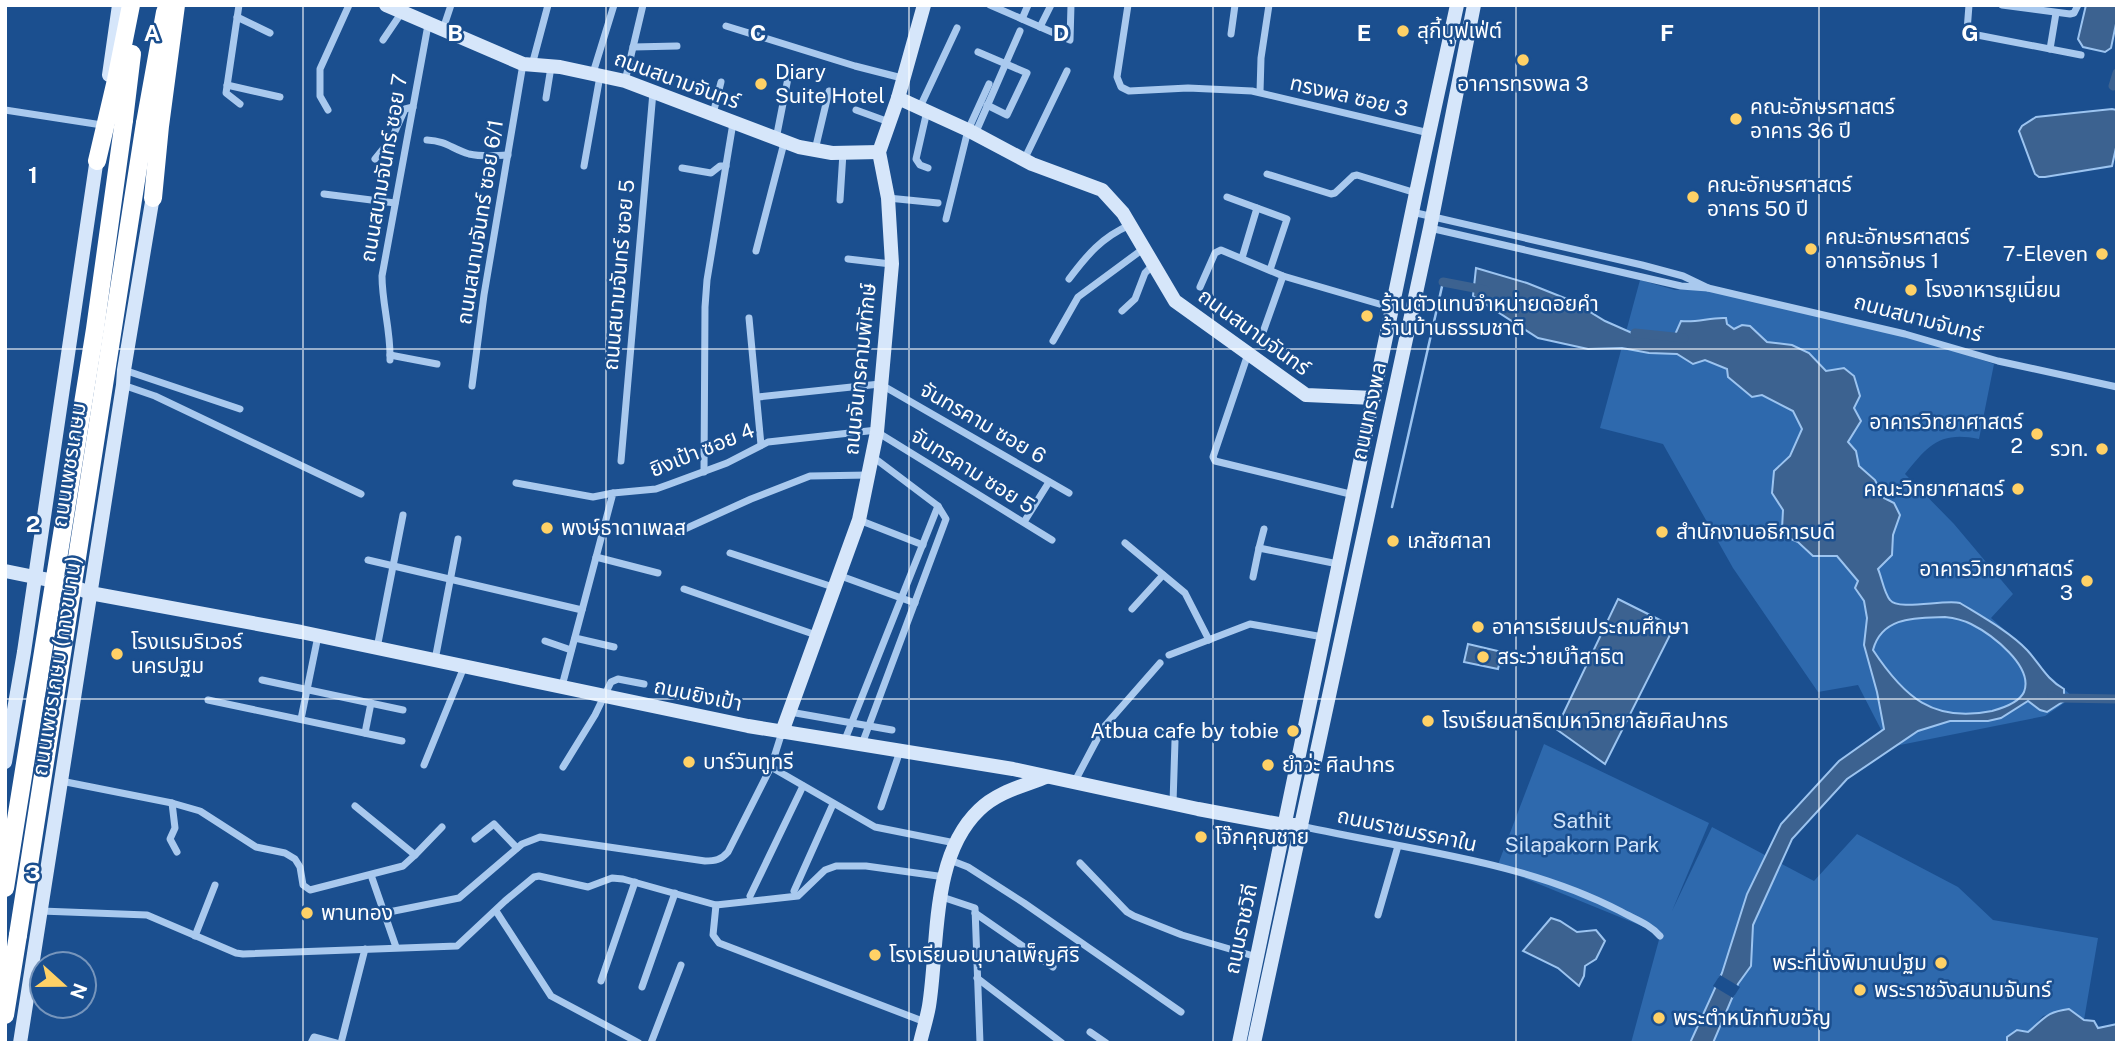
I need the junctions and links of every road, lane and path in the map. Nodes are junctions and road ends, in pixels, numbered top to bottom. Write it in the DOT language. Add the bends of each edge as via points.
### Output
graph roads {
  1 [pos="119,5"];
  2 [pos="131,5"];
  3 [pos="139,5"];
  4 [pos="166,5"];
  5 [pos="176,5"];
  6 [pos="184,5"];
  7 [pos="239,5"];
  8 [pos="349,5"];
  9 [pos="386,5"];
  10 [pos="451,5"];
  11 [pos="548,5"];
  12 [pos="614,5"];
  13 [pos="643,5"];
  14 [pos="924,5"];
  15 [pos="990,5"];
  16 [pos="1051,5"];
  17 [pos="1071,5"];
  18 [pos="1128,5"];
  19 [pos="1235,5"];
  20 [pos="1269,5"];
  21 [pos="1457,5"];
  22 [pos="1474,5"];
  23 [pos="1969,5"];
  24 [pos="2003,5"];
  25 [pos="2078,5"];
  26 [pos="1027,6"];
  27 [pos="402,12"];
  28 [pos="2056,13"];
  29 [pos="237,17"];
  30 [pos="1022,19"];
  31 [pos="428,24"];
  32 [pos="726,26"];
  33 [pos="957,27"];
  34 [pos="1040,27"];
  35 [pos="443,30"];
  36 [pos="1020,31"];
  37 [pos="270,33"];
  38 [pos="1231,34"];
  39 [pos="383,40"];
  40 [pos="677,46"];
  41 [pos="633,47"];
  42 [pos="2050,49"];
  43 [pos="978,52"];
  44 [pos="2081,55"];
  45 [pos="528,64"];
  46 [pos="1005,64"];
  47 [pos="551,66"];
  48 [pos="1067,71"];
  49 [pos="798,72"];
  50 [pos="596,74"];
  51 [pos="902,78"];
  52 [pos="625,81"];
  53 [pos="721,82"];
  54 [pos="989,84"];
  55 [pos="227,85"];
  56 [pos="653,91"];
  57 [pos="830,91"];
  58 [pos="1261,92"];
  59 [pos="279,97"];
  60 [pos="546,98"];
  61 [pos="898,98"];
  62 [pos="240,104"];
  63 [pos="987,105"];
  64 [pos="413,107"];
  65 [pos="923,109"];
  66 [pos="5,110"];
  67 [pos="328,110"];
  68 [pos="856,110"];
  69 [pos="713,115"];
  70 [pos="733,122"];
  71 [pos="890,122"];
  72 [pos="102,125"];
  73 [pos="971,132"];
  74 [pos="1430,133"];
  75 [pos="427,140"];
  76 [pos="780,141"];
  77 [pos="815,151"];
  78 [pos="879,152"];
  79 [pos="843,153"];
  80 [pos="508,155"];
  81 [pos="375,159"];
  82 [pos="1023,160"];
  83 [pos="97,161"];
  84 [pos="584,166"];
  85 [pos="726,166"];
  86 [pos="682,168"];
  87 [pos="928,169"];
  88 [pos="1267,174"];
  89 [pos="1416,193"];
  90 [pos="324,194"];
  91 [pos="1227,197"];
  92 [pos="153,198"];
  93 [pos="888,198"];
  94 [pos="840,200"];
  95 [pos="395,203"];
  96 [pos="938,203"];
  97 [pos="1257,208"];
  98 [pos="1412,212"];
  99 [pos="946,219"];
  100 [pos="1431,222"];
  101 [pos="1130,225"];
  102 [pos="1143,249"];
  103 [pos="756,251"];
  104 [pos="1242,258"];
  105 [pos="848,259"];
  106 [pos="892,264"];
  107 [pos="1153,265"];
  108 [pos="1270,270"];
  109 [pos="1283,276"];
  110 [pos="1069,279"];
  111 [pos="1200,287"];
  112 [pos="1708,288"];
  113 [pos="1393,308"];
  114 [pos="1122,311"];
  115 [pos="749,318"];
  116 [pos="1262,335"];
  117 [pos="1052,341"];
  118 [pos="1249,353"];
  119 [pos="437,364"];
  120 [pos="124,377"];
  121 [pos="880,384"];
  122 [pos="472,386"];
  123 [pos="2117,387"];
  124 [pos="758,397"];
  125 [pos="1373,403"];
  126 [pos="240,409"];
  127 [pos="1391,410"];
  128 [pos="877,431"];
  129 [pos="761,445"];
  130 [pos="872,456"];
  131 [pos="621,461"];
  132 [pos="108,472"];
  133 [pos="705,472"];
  134 [pos="869,475"];
  135 [pos="49,476"];
  136 [pos="1049,482"];
  137 [pos="516,484"];
  138 [pos="1069,493"];
  139 [pos="361,494"];
  140 [pos="613,494"];
  141 [pos="1354,495"];
  142 [pos="938,506"];
  143 [pos="403,515"];
  144 [pos="859,520"];
  145 [pos="1024,522"];
  146 [pos="1264,529"];
  147 [pos="676,533"];
  148 [pos="458,540"];
  149 [pos="1052,540"];
  150 [pos="1125,543"];
  151 [pos="922,545"];
  152 [pos="1259,548"];
  153 [pos="730,553"];
  154 [pos="596,557"];
  155 [pos="368,560"];
  156 [pos="1338,564"];
  157 [pos="393,566"];
  158 [pos="5,571"];
  159 [pos="658,573"];
  160 [pos="1163,575"];
  161 [pos="34,577"];
  162 [pos="1253,577"];
  163 [pos="451,579"];
  164 [pos="836,581"];
  165 [pos="684,589"];
  166 [pos="90,593"];
  167 [pos="902,599"];
  168 [pos="915,603"];
  169 [pos="1132,609"];
  170 [pos="582,610"];
  171 [pos="318,635"];
  172 [pos="816,635"];
  173 [pos="1323,637"];
  174 [pos="575,638"];
  175 [pos="1209,640"];
  176 [pos="545,641"];
  177 [pos="614,647"];
  178 [pos="377,648"];
  179 [pos="571,650"];
  180 [pos="1169,655"];
  181 [pos="435,660"];
  182 [pos="1160,663"];
  183 [pos="464,667"];
  184 [pos="262,680"];
  185 [pos="644,684"];
  186 [pos="562,687"];
  187 [pos="307,690"];
  188 [pos="605,696"];
  189 [pos="208,700"];
  190 [pos="371,704"];
  191 [pos="403,710"];
  192 [pos="789,712"];
  193 [pos="301,719"];
  194 [pos="850,723"];
  195 [pos="867,726"];
  196 [pos="892,730"];
  197 [pos="782,732"];
  198 [pos="365,733"];
  199 [pos="402,741"];
  200 [pos="1175,741"];
  201 [pos="844,742"];
  202 [pos="862,744"];
  203 [pos="66,747"];
  204 [pos="900,751"];
  205 [pos="6,755"];
  206 [pos="424,765"];
  207 [pos="563,767"];
  208 [pos="771,767"];
  209 [pos="1013,769"];
  210 [pos="1046,777"];
  211 [pos="61,781"];
  212 [pos="1075,781"];
  213 [pos="803,786"];
  214 [pos="1017,787"];
  215 [pos="172,803"];
  216 [pos="1173,803"];
  217 [pos="833,804"];
  218 [pos="355,806"];
  219 [pos="881,807"];
  220 [pos="1284,825"];
  221 [pos="1300,825"];
  222 [pos="442,827"];
  223 [pos="475,839"];
  224 [pos="955,843"];
  225 [pos="1398,846"];
  226 [pos="517,848"];
  227 [pos="177,852"];
  228 [pos="415,855"];
  229 [pos="950,860"];
  230 [pos="1080,863"];
  231 [pos="371,875"];
  232 [pos="945,877"];
  233 [pos="635,882"];
  234 [pos="215,885"];
  235 [pos="5,888"];
  236 [pos="794,891"];
  237 [pos="675,893"];
  238 [pos="942,897"];
  239 [pos="748,899"];
  240 [pos="716,905"];
  241 [pos="40,911"];
  242 [pos="496,911"];
  243 [pos="384,913"];
  244 [pos="975,913"];
  245 [pos="1378,915"];
  246 [pos="195,936"];
  247 [pos="1660,936"];
  248 [pos="396,947"];
  249 [pos="365,949"];
  250 [pos="1257,957"];
  251 [pos="681,965"];
  252 [pos="1053,967"];
  253 [pos="977,978"];
  254 [pos="601,981"];
  255 [pos="642,987"];
  256 [pos="1181,1012"];
  257 [pos="5,1015"];
  258 [pos="925,1022"];
  259 [pos="1090,1032"];
  260 [pos="1258,1042"];
  261 [pos="20,1043"];
  262 [pos="311,1043"];
  263 [pos="339,1043"];
  264 [pos="639,1043"];
  265 [pos="651,1043"];
  266 [pos="920,1043"];
  267 [pos="980,1043"];
  268 [pos="1062,1043"];
  269 [pos="1106,1043"];
  270 [pos="1239,1043"];
  1 -- 72 [label="main road, ถนนเพชรเกษม (ทางขนาน)"];
  2 -- 83 [label="highway"];
  3 -- 235 [label="highway, ถนนเพชรเกษม, bridge" via="95,329"];
  4 -- 257 [label="highway, ถนนเพชรเกษม, bridge"];
  5 -- 92 [label="highway"];
  6 -- 92 [label="main road, ถนนเพชรเกษม (ทางขนาน)"];
  7 -- 29 [label="street"];
  8 -- 67 [label="street" via="320,69 320,96"];
  9 -- 27 [label="main road, ถนนสนามจันทร์"];
  10 -- 35 [label="street"];
  11 -- 45 [label="street, ถนนสนามจันทร์ ซอย 6/1"];
  12 -- 50 [label="street"];
  13 -- 41 [label="street"];
  14 -- 51 [label="main road"];
  15 -- 30 [label="street"];
  16 -- 34 [label="street"];
  17 -- 34 [label="street" via="1070,40"];
  18 -- 58 [label="street, ทรงพล ซอย 3" via="1117,77 1121,88 1132,92 1188,88"];
  19 -- 38 [label="street"];
  20 -- 58 [label="street"];
  21 -- 74 [label="main road, ถนนทรงพล"];
  22 -- 100 [label="main road, ถนนทรงพล"];
  23 -- 42 [label="street" via="1967,29 1972,34"];
  24 -- 28 [label="street"];
  25 -- 28 [label="street" via="2074,13"];
  26 -- 30 [label="street"];
  27 -- 31 [label="main road, ถนนสนามจันทร์"];
  27 -- 39 [label="street"];
  28 -- 42 [label="street"];
  29 -- 37 [label="street"];
  29 -- 55 [label="street"];
  30 -- 34 [label="street"];
  31 -- 35 [label="main road, ถนนสนามจันทร์"];
  31 -- 64 [label="street, ถนนสนามจันทร์ ซอย 7"];
  32 -- 51 [label="street"];
  33 -- 65 [label="street"];
  35 -- 45 [label="main road, ถนนสนามจันทร์"];
  36 -- 46 [label="street"];
  40 -- 41 [label="street"];
  41 -- 52 [label="street"];
  42 -- 44 [label="street"];
  43 -- 46 [label="street"];
  45 -- 47 [label="main road, ถนนสนามจันทร์"];
  45 -- 80 [label="street, ถนนสนามจันทร์ ซอย 6/1"];
  46 -- 63 [label="street"];
  46 -- 63 [label="street" via="1027,73 1007,115"];
  47 -- 50 [label="main road, ถนนสนามจันทร์"];
  47 -- 60 [label="street"];
  48 -- 82 [label="street"];
  49 -- 76 [label="street" via="789,74"];
  50 -- 52 [label="main road, ถนนสนามจันทร์"];
  50 -- 84 [label="street"];
  51 -- 61 [label="main road"];
  52 -- 56 [label="main road, ถนนสนามจันทร์"];
  53 -- 69 [label="street"];
  54 -- 73 [label="street"];
  55 -- 59 [label="street"];
  55 -- 62 [label="street" via="228,96"];
  56 -- 69 [label="main road, ถนนสนามจันทร์"];
  56 -- 131 [label="street, ถนนสนามจันทร์ ซอย 5"];
  57 -- 77 [label="street"];
  58 -- 74 [label="street, ทรงพล ซอย 3"];
  61 -- 65 [label="main road, ถนนสนามจันทร์"];
  61 -- 71 [label="main road"];
  63 -- 73 [label="street"];
  64 -- 81 [label="street" via="405,109 392,138"];
  64 -- 95 [label="street, ถนนสนามจันทร์ ซอย 7"];
  65 -- 73 [label="main road, ถนนสนามจันทร์"];
  65 -- 87 [label="street" via="916,159"];
  66 -- 72 [label="street"];
  68 -- 71 [label="street"];
  69 -- 70 [label="main road, ถนนสนามจันทร์"];
  70 -- 76 [label="main road, ถนนสนามจันทร์"];
  70 -- 85 [label="street"];
  71 -- 78 [label="main road"];
  72 -- 83 [label="main road, ถนนเพชรเกษม (ทางขนาน)"];
  73 -- 82 [label="main road, ถนนสนามจันทร์"];
  73 -- 99 [label="street"];
  74 -- 89 [label="main road, ถนนทรงพล"];
  75 -- 80 [label="street" via="480,156"];
  76 -- 77 [label="main road, ถนนสนามจันทร์"];
  76 -- 103 [label="street"];
  77 -- 79 [label="main road, ถนนสนามจันทร์"];
  78 -- 79 [label="main road, ถนนสนามจันทร์"];
  78 -- 93 [label="main road, ถนนจันทรคามพิทักษ์"];
  79 -- 94 [label="street"];
  80 -- 122 [label="street, ถนนสนามจันทร์ ซอย 6/1"];
  82 -- 101 [label="main road, ถนนสนามจันทร์" via="1102,190"];
  83 -- 135 [label="main road, ถนนเพชรเกษม (ทางขนาน)"];
  85 -- 86 [label="street" via="711,173"];
  85 -- 133 [label="street" via="705,307"];
  88 -- 89 [label="street" via="1331,194 1357,175"];
  89 -- 98 [label="main road, ถนนทรงพล"];
  90 -- 95 [label="street"];
  91 -- 97 [label="street"];
  92 -- 120 [label="main road, ถนนเพชรเกษม (ทางขนาน)"];
  93 -- 96 [label="street"];
  93 -- 106 [label="main road, ถนนจันทรคามพิทักษ์"];
  95 -- 119 [label="street, ถนนสนามจันทร์ ซอย 7" via="382,276 390,357"];
  97 -- 104 [label="street"];
  97 -- 108 [label="street" via="1287,221"];
  98 -- 100 [label="street, ถนนสนามจันทร์"];
  98 -- 113 [label="main road, ถนนทรงพล"];
  100 -- 112 [label="street, ถนนสนามจันทร์" via="1681,286"];
  100 -- 112 [label="street, ถนนสนามจันทร์" via="1683,276"];
  100 -- 127 [label="main road, ถนนทรงพล"];
  101 -- 102 [label="main road, ถนนสนามจันทร์"];
  101 -- 110 [label="street" via="1094,247"];
  102 -- 107 [label="main road, ถนนสนามจันทร์"];
  102 -- 117 [label="street" via="1078,297"];
  104 -- 108 [label="street"];
  104 -- 111 [label="street" via="1218,250"];
  105 -- 106 [label="street"];
  106 -- 121 [label="main road, ถนนจันทรคามพิทักษ์"];
  107 -- 114 [label="street" via="1145,272 1135,299"];
  107 -- 118 [label="main road, ถนนสนามจันทร์" via="1175,301"];
  108 -- 109 [label="street"];
  109 -- 113 [label="street"];
  109 -- 116 [label="street"];
  112 -- 123 [label="street, ถนนสนามจันทร์"];
  113 -- 125 [label="main road, ถนนทรงพล"];
  115 -- 124 [label="street"];
  118 -- 125 [label="main road, ถนนสนามจันทร์" via="1306,395"];
  118 -- 141 [label="street" via="1215,461"];
  120 -- 126 [label="street"];
  120 -- 132 [label="main road, ถนนเพชรเกษม (ทางขนาน)"];
  120 -- 139 [label="street" via="205,421"];
  121 -- 124 [label="street"];
  121 -- 128 [label="main road, ถนนจันทรคามพิทักษ์"];
  121 -- 136 [label="street, จันทรคาม ซอย 6"];
  124 -- 129 [label="street"];
  125 -- 127 [label="main road, ถนนสนามจันทร์"];
  125 -- 141 [label="main road, ถนนทรงพล"];
  127 -- 221 [label="main road, ถนนทรงพล"];
  128 -- 129 [label="street, ยิงเป้า ซอย 4" via="780,439"];
  128 -- 130 [label="main road, ถนนจันทรคามพิทักษ์"];
  128 -- 145 [label="street, จันทรคาม ซอย 5"];
  129 -- 133 [label="street, ยิงเป้า ซอย 4"];
  130 -- 134 [label="main road, ถนนจันทรคามพิทักษ์"];
  130 -- 142 [label="street"];
  132 -- 135 [label="main road" via="97,505 81,514 62,505"];
  132 -- 166 [label="main road, ถนนเพชรเกษม (ทางขนาน)"];
  133 -- 140 [label="street, ยิงเป้า ซอย 4" via="656,489"];
  134 -- 144 [label="main road, ถนนจันทรคามพิทักษ์"];
  134 -- 147 [label="street" via="810,476"];
  135 -- 161 [label="main road, ถนนเพชรเกษม (ทางขนาน)"];
  136 -- 138 [label="street, จันทรคาม ซอย 6"];
  136 -- 145 [label="street"];
  137 -- 140 [label="street, ยิงเป้า ซอย 4" via="593,497"];
  140 -- 154 [label="street"];
  141 -- 156 [label="main road, ถนนทรงพล"];
  142 -- 151 [label="street"];
  142 -- 168 [label="street" via="946,519"];
  143 -- 157 [label="street"];
  144 -- 151 [label="street"];
  144 -- 164 [label="main road, ถนนจันทรคามพิทักษ์"];
  145 -- 149 [label="street, จันทรคาม ซอย 5"];
  146 -- 152 [label="street"];
  148 -- 163 [label="street"];
  150 -- 160 [label="street"];
  151 -- 167 [label="street"];
  152 -- 156 [label="street"];
  152 -- 162 [label="street"];
  153 -- 164 [label="street"];
  154 -- 159 [label="street"];
  154 -- 170 [label="street"];
  155 -- 157 [label="street"];
  156 -- 173 [label="main road, ถนนทรงพล"];
  157 -- 163 [label="street"];
  157 -- 178 [label="street"];
  158 -- 161 [label="main road, ถนนยิงเป้า"];
  160 -- 169 [label="street"];
  160 -- 175 [label="street" via="1188,597"];
  161 -- 166 [label="main road, ถนนยิงเป้า"];
  161 -- 205 [label="main road, ถนนเพชรเกษม (ทางขนาน)"];
  163 -- 170 [label="street"];
  163 -- 181 [label="street"];
  164 -- 167 [label="street"];
  164 -- 172 [label="main road, ถนนจันทรคามพิทักษ์"];
  165 -- 172 [label="street"];
  166 -- 171 [label="main road, ถนนยิงเป้า"];
  166 -- 203 [label="main road, ถนนเพชรเกษม (ทางขนาน)"];
  167 -- 168 [label="street"];
  167 -- 194 [label="street"];
  168 -- 195 [label="street"];
  170 -- 174 [label="street"];
  171 -- 178 [label="main road, ถนนยิงเป้า"];
  171 -- 187 [label="street"];
  172 -- 192 [label="main road, ถนนจันทรคามพิทักษ์"];
  173 -- 175 [label="street" via="1250,624"];
  173 -- 220 [label="main road, ถนนทรงพล"];
  174 -- 177 [label="street"];
  174 -- 179 [label="street"];
  175 -- 180 [label="street"];
  176 -- 179 [label="street"];
  178 -- 181 [label="main road, ถนนยิงเป้า"];
  179 -- 186 [label="street"];
  181 -- 183 [label="main road, ถนนยิงเป้า"];
  182 -- 212 [label="street" via="1103,728"];
  183 -- 186 [label="main road, ถนนยิงเป้า"];
  183 -- 206 [label="street"];
  184 -- 187 [label="street"];
  185 -- 188 [label="street" via="613,680"];
  186 -- 188 [label="main road, ถนนยิงเป้า"];
  187 -- 190 [label="street"];
  187 -- 193 [label="street"];
  188 -- 197 [label="main road, ถนนยิงเป้า"];
  188 -- 207 [label="street"];
  189 -- 193 [label="street"];
  190 -- 191 [label="street"];
  190 -- 198 [label="street"];
  192 -- 194 [label="street"];
  192 -- 197 [label="main road, ถนนจันทรคามพิทักษ์"];
  193 -- 198 [label="street"];
  194 -- 195 [label="street"];
  194 -- 201 [label="street"];
  195 -- 196 [label="street"];
  195 -- 202 [label="street"];
  197 -- 201 [label="main road, ถนนยิงเป้า"];
  197 -- 208 [label="street"];
  198 -- 199 [label="street"];
  200 -- 216 [label="street"];
  201 -- 202 [label="main road, ถนนยิงเป้า"];
  202 -- 204 [label="main road, ถนนยิงเป้า"];
  203 -- 205 [label="main road" via="63,694 54,677 45,674 35,676 24,689"];
  203 -- 211 [label="main road, ถนนเพชรเกษม (ทางขนาน)"];
  204 -- 209 [label="main road, ถนนยิงเป้า"];
  204 -- 219 [label="street"];
  208 -- 213 [label="street"];
  208 -- 226 [label="street" via="728,852 715,861 540,837"];
  209 -- 210 [label="main road, ถนนยิงเป้า"];
  209 -- 214 [label="street"];
  210 -- 212 [label="main road, ถนนยิงเป้า"];
  210 -- 214 [label="main road"];
  211 -- 215 [label="street"];
  211 -- 241 [label="main road, ถนนเพชรเกษม (ทางขนาน)"];
  212 -- 216 [label="main road, ถนนยิงเป้า"];
  213 -- 217 [label="street"];
  213 -- 239 [label="street"];
  214 -- 224 [label="main road" via="980,808"];
  215 -- 227 [label="street" via="175,828 170,839"];
  215 -- 231 [label="street" via="212,817 256,846 295,859 303,885 310,890"];
  216 -- 220 [label="main road, ถนนยิงเป้า"];
  217 -- 224 [label="street" via="881,829"];
  217 -- 236 [label="street"];
  218 -- 228 [label="street"];
  220 -- 221 [label="main road, ถนนยิงเป้า"];
  220 -- 250 [label="main road, ถนนราชวิถี"];
  221 -- 225 [label="street, ถนนราชมรรคาใน"];
  221 -- 260 [label="main road, ถนนราชวิถี"];
  222 -- 228 [label="street"];
  223 -- 226 [label="street" via="494,824"];
  224 -- 229 [label="main road"];
  225 -- 245 [label="street"];
  225 -- 247 [label="street, ถนนราชมรรคาใน" via="1520,872 1603,902"];
  226 -- 243 [label="street" via="459,898"];
  228 -- 231 [label="street" via="403,866"];
  229 -- 232 [label="main road"];
  229 -- 256 [label="street" via="1024,903"];
  230 -- 250 [label="street" via="1134,916"];
  231 -- 243 [label="street"];
  232 -- 238 [label="main road"];
  232 -- 239 [label="street" via="836,866 825,870 798,896"];
  233 -- 237 [label="street"];
  233 -- 242 [label="street" via="612,878 588,887 534,877"];
  233 -- 254 [label="street"];
  234 -- 246 [label="street"];
  237 -- 240 [label="street"];
  237 -- 255 [label="street"];
  238 -- 244 [label="street" via="973,906"];
  238 -- 258 [label="main road"];
  239 -- 240 [label="street"];
  240 -- 258 [label="street" via="713,935 719,943"];
  241 -- 246 [label="street" via="147,915"];
  241 -- 261 [label="main road, ถนนเพชรเกษม (ทางขนาน)"];
  242 -- 248 [label="street" via="457,946"];
  242 -- 264 [label="street" via="551,996"];
  243 -- 248 [label="street"];
  244 -- 252 [label="street"];
  244 -- 253 [label="street"];
  246 -- 249 [label="street" via="240,954"];
  248 -- 249 [label="street"];
  249 -- 263 [label="street"];
  250 -- 270 [label="main road, ถนนราชวิถี"];
  251 -- 265 [label="street"];
  253 -- 267 [label="street"];
  253 -- 268 [label="street"];
  258 -- 266 [label="main road"];
  259 -- 269 [label="street"];
  262 -- 263 [label="street" via="314,1037"];
}
